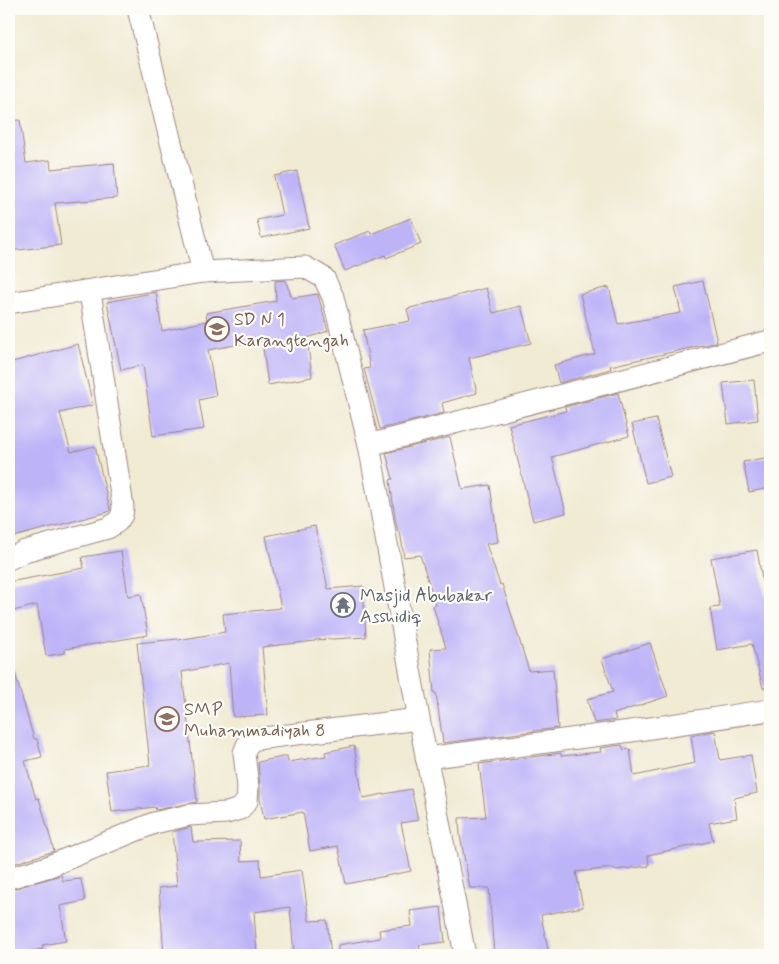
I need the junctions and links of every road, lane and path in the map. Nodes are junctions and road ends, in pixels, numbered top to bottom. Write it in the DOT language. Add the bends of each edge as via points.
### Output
graph roads {
  1 [pos="138,9"];
  2 [pos="202,272"];
  3 [pos="90,292"];
  4 [pos="9,303"];
  5 [pos="770,341"];
  6 [pos="369,445"];
  7 [pos="9,559"];
  8 [pos="770,710"];
  9 [pos="419,718"];
  10 [pos="426,758"];
  11 [pos="9,878"];
  12 [pos="464,955"];
  1 -- 2 [label="street"];
  2 -- 3 [label="street"];
  2 -- 6 [label="street" via="305,267 324,278 333,297"];
  3 -- 4 [label="street"];
  3 -- 7 [label="street" via="122,516 98,532 25,551"];
  5 -- 6 [label="street"];
  6 -- 9 [label="street"];
  8 -- 10 [label="street"];
  9 -- 10 [label="street"];
  9 -- 11 [label="street" via="256,739 248,743 244,753 247,801 240,809 154,823"];
  10 -- 12 [label="street"];
}
